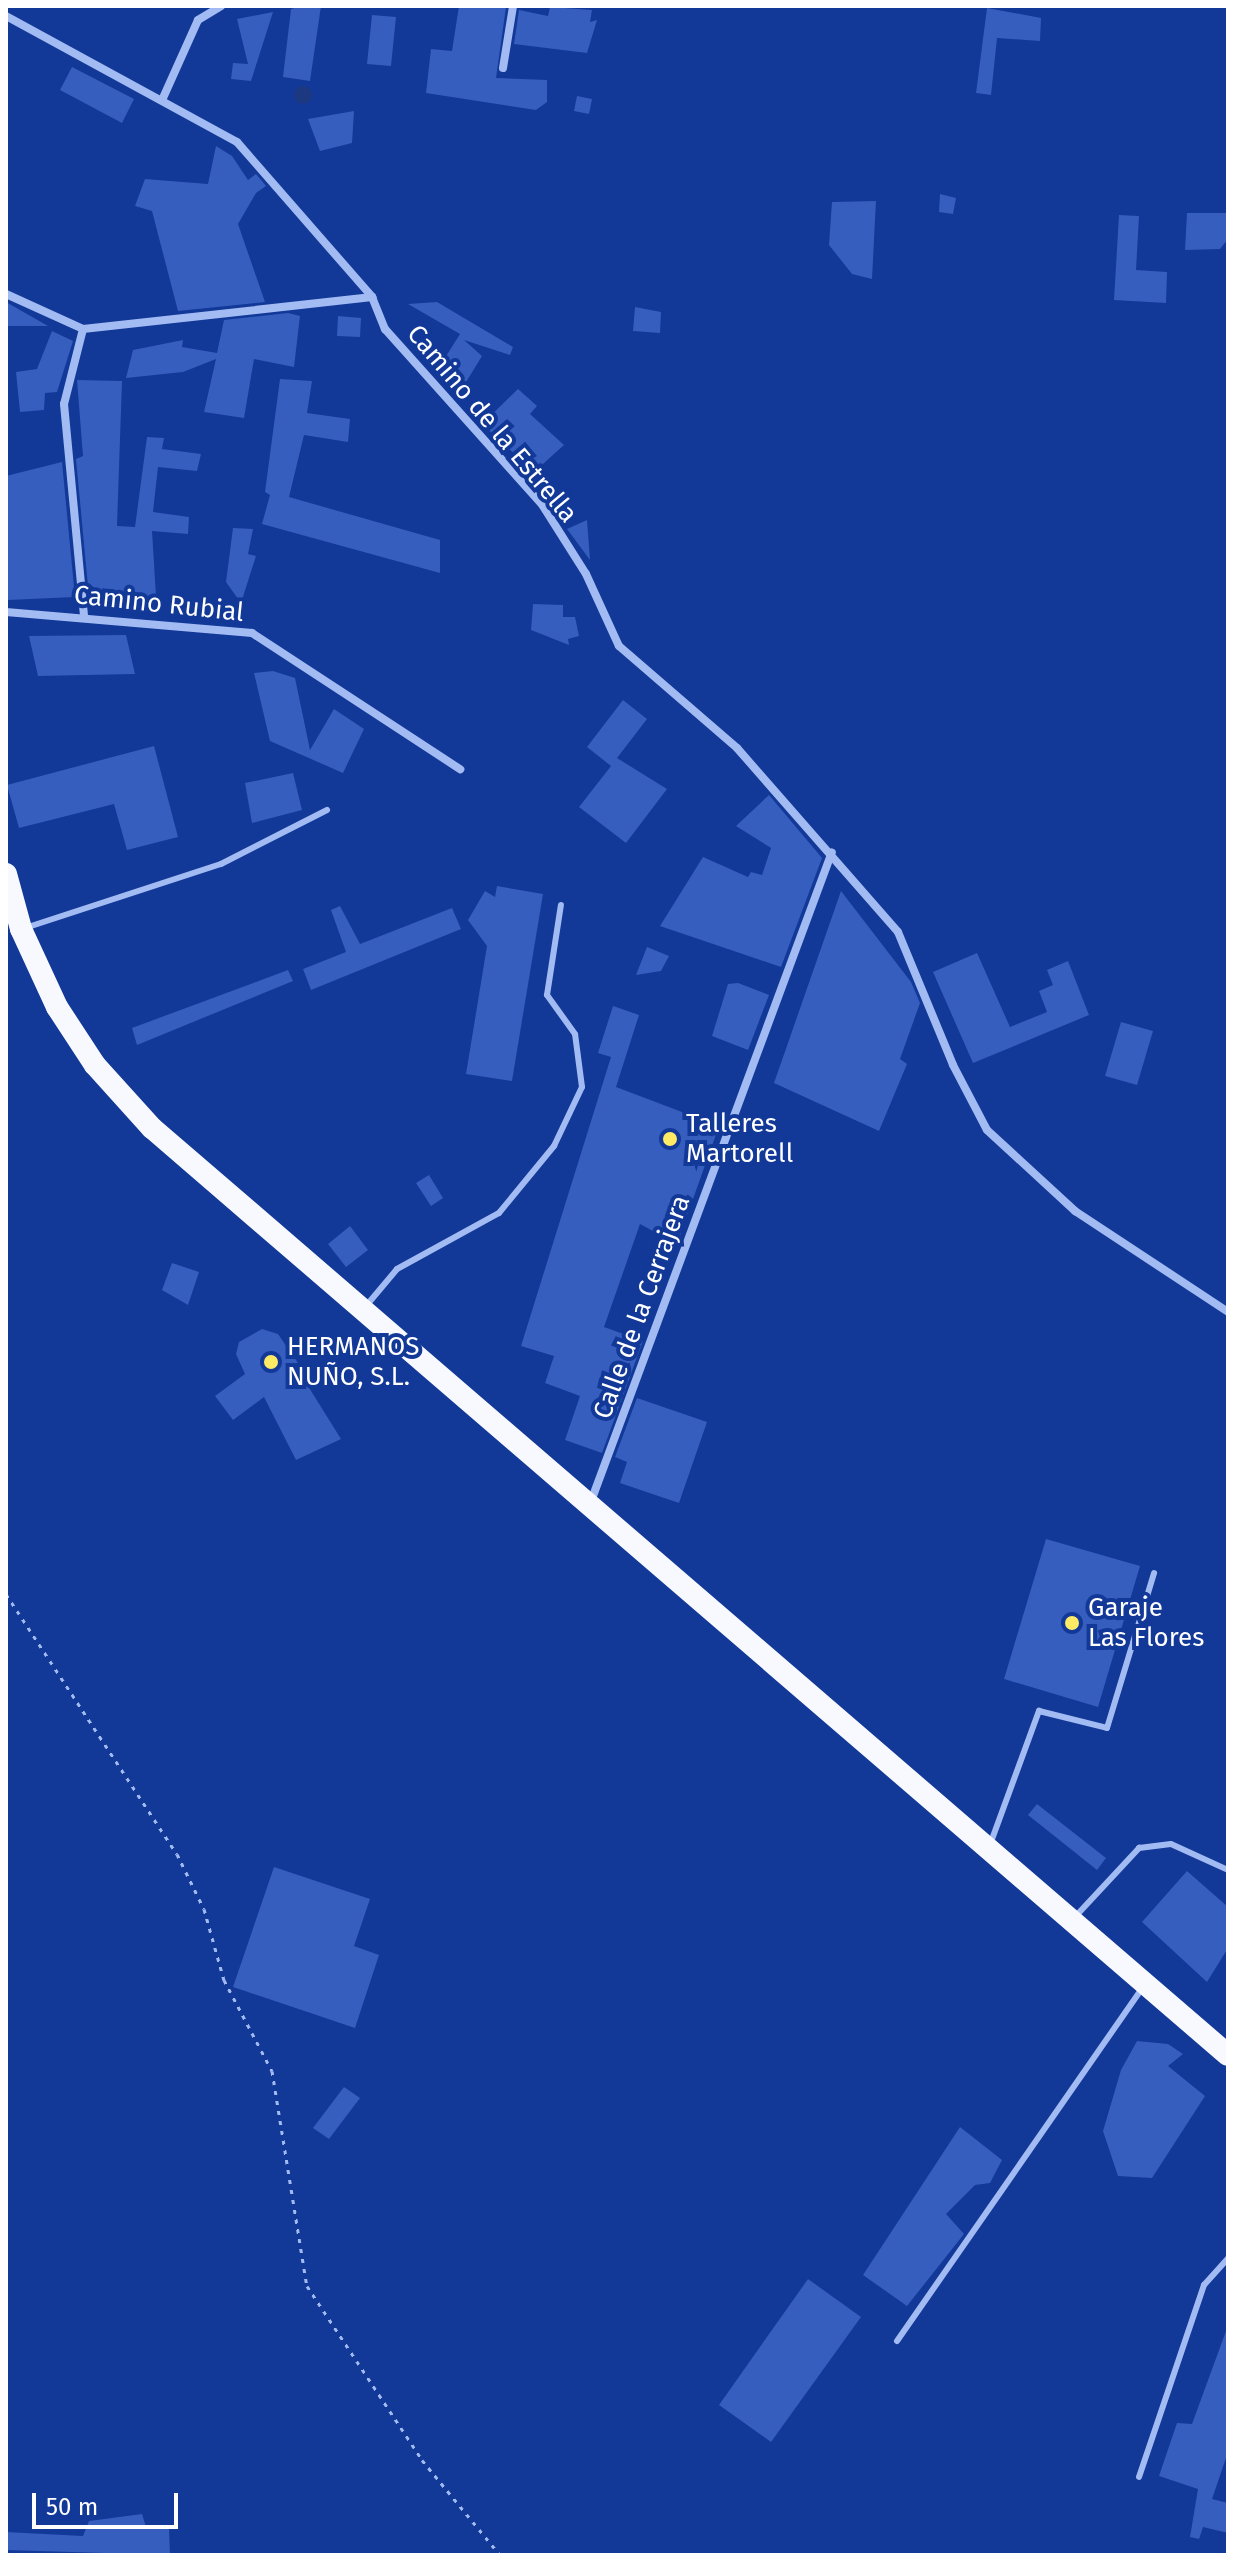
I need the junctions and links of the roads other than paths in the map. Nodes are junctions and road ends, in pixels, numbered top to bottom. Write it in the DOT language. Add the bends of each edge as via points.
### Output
graph roads {
  1 [pos="221,6"];
  2 [pos="513,6"];
  3 [pos="6,16"];
  4 [pos="503,68"];
  5 [pos="163,98"];
  6 [pos="6,294"];
  7 [pos="372,297"];
  8 [pos="83,329"];
  9 [pos="6,612"];
  10 [pos="84,615"];
  11 [pos="460,769"];
  12 [pos="327,810"];
  13 [pos="832,852"];
  14 [pos="6,874"];
  15 [pos="561,905"];
  16 [pos="21,929"];
  17 [pos="362,1311"];
  18 [pos="1228,1312"];
  19 [pos="589,1506"];
  20 [pos="1154,1573"];
  21 [pos="989,1849"];
  22 [pos="1228,1870"];
  23 [pos="1072,1921"];
  24 [pos="1145,1984"];
  25 [pos="1228,2055"];
  26 [pos="1228,2258"];
  27 [pos="897,2341"];
  28 [pos="1139,2477"];
  1 -- 5 [label="street" via="198,20"];
  2 -- 4 [label="street"];
  3 -- 5 [label="street, Camino de la Estrella"];
  5 -- 7 [label="street, Camino de la Estrella" via="237,142"];
  6 -- 8 [label="street"];
  7 -- 8 [label="street"];
  7 -- 13 [label="street, Camino de la Estrella" via="385,329 543,506 586,574 619,646 737,748"];
  8 -- 10 [label="street" via="64,404"];
  9 -- 10 [label="street, Camino Rubial"];
  10 -- 11 [label="street, Camino Rubial" via="252,633"];
  12 -- 16 [label="lane" via="221,864"];
  13 -- 18 [label="street, Camino de la Estrella" via="898,932 953,1065 987,1130 1075,1211"];
  13 -- 19 [label="street, Calle de la Cerrajera"];
  14 -- 16 [label="highway"];
  15 -- 17 [label="lane" via="547,995 575,1034 582,1087 554,1146 499,1213 397,1269"];
  16 -- 17 [label="highway" via="57,1007 95,1065 152,1128"];
  17 -- 19 [label="highway"];
  19 -- 21 [label="highway"];
  20 -- 21 [label="lane" via="1107,1728 1039,1711"];
  21 -- 23 [label="highway"];
  22 -- 23 [label="lane" via="1171,1844 1139,1848"];
  23 -- 24 [label="highway"];
  24 -- 25 [label="highway"];
  24 -- 27 [label="lane"];
  26 -- 28 [label="lane" via="1204,2285"];
}
